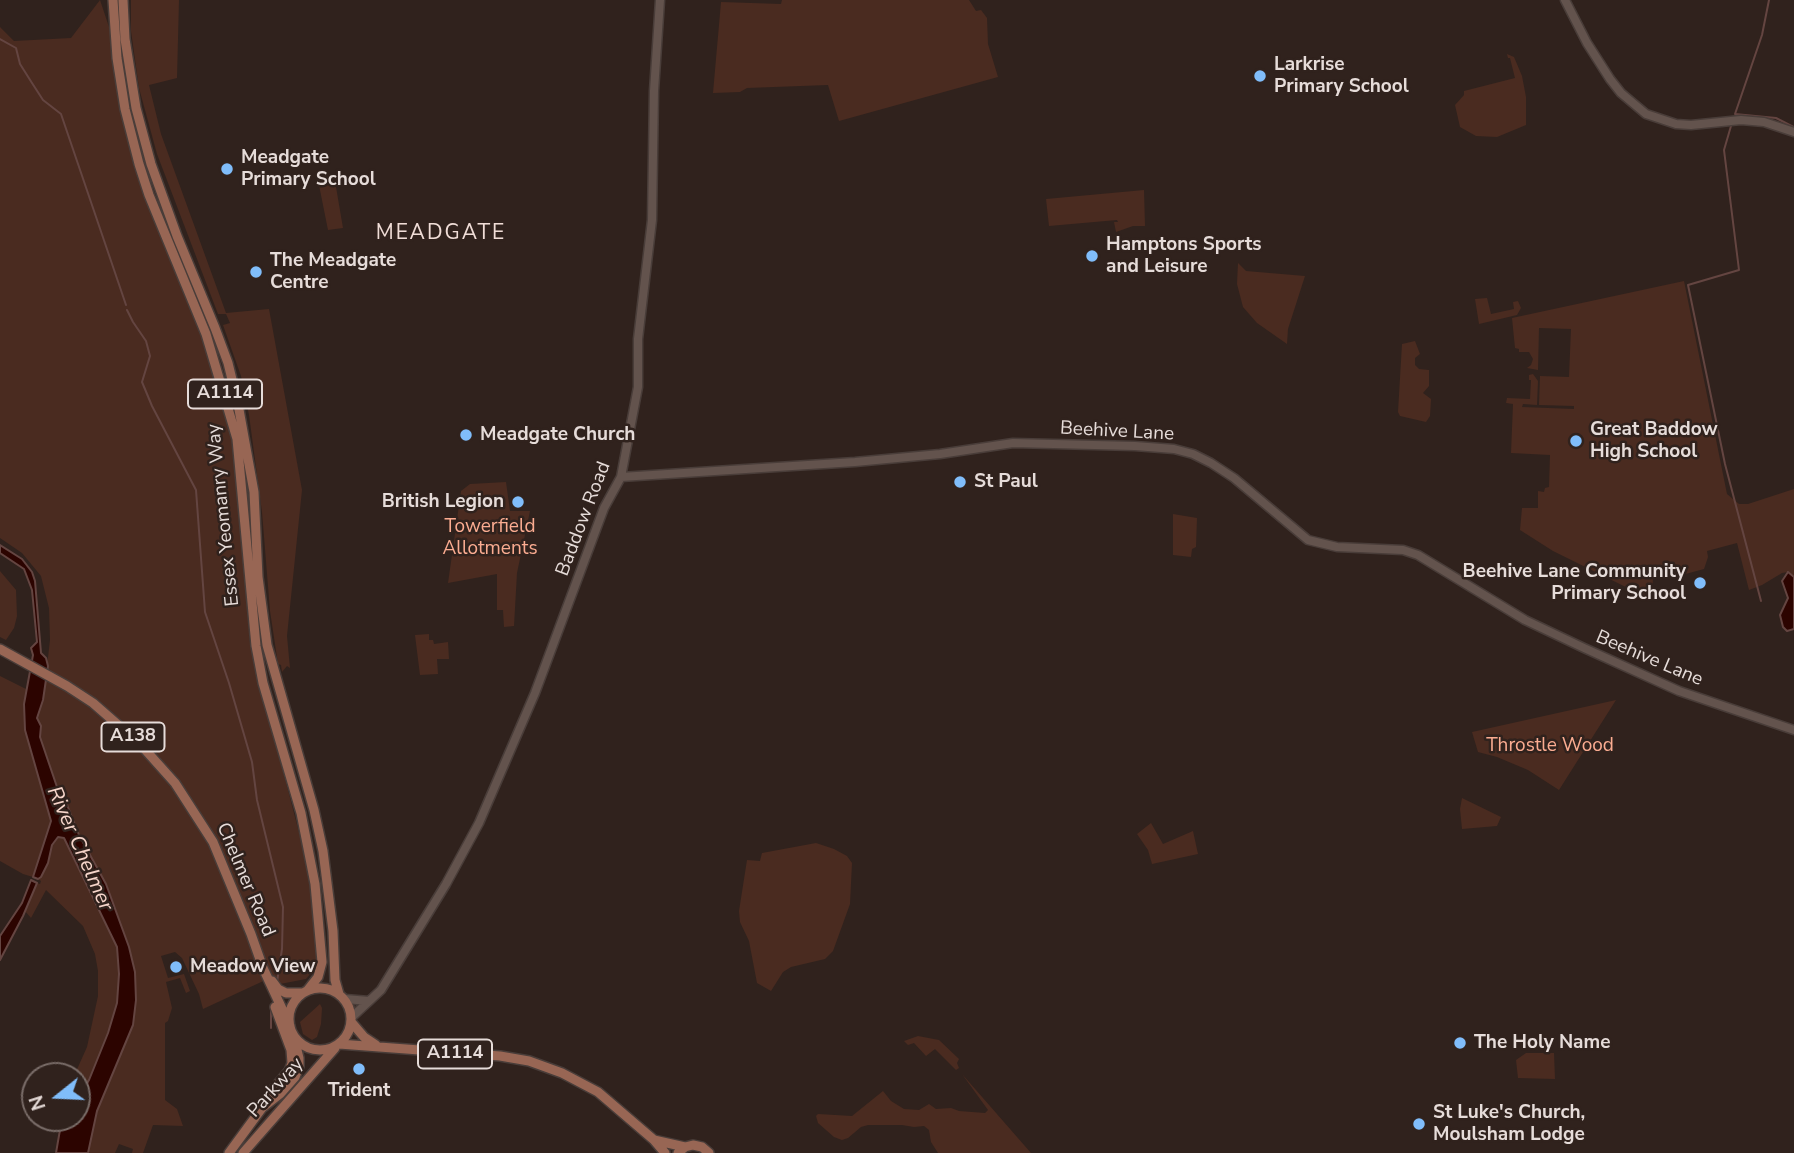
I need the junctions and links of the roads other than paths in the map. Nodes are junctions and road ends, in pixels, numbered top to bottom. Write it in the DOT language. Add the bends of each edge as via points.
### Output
graph roads {
  1 [pos="113,0"];
  2 [pos="123,0"];
  3 [pos="660,0"];
  4 [pos="1565,0"];
  5 [pos="1794,132"];
  6 [pos="621,477"];
  7 [pos="0,649"];
  8 [pos="1794,730"];
  9 [pos="263,968"];
  10 [pos="305,992"];
  11 [pos="342,996"];
  12 [pos="369,1001"];
  13 [pos="352,1020"];
  14 [pos="290,1026"];
  15 [pos="294,1036"];
  16 [pos="338,1046"];
  17 [pos="380,1047"];
  18 [pos="262,1108"];
  19 [pos="654,1140"];
  20 [pos="682,1150"];
  21 [pos="229,1153"];
  22 [pos="243,1153"];
  23 [pos="665,1153"];
  24 [pos="709,1153"];
  1 -- 10 [label="main road, Essex Yeomanry Way / A1114" via="125,109 139,164 212,353 237,439 256,646 315,884 322,962 318,977"];
  2 -- 11 [label="main road, Essex Yeomanry Way / A1114" via="136,108 150,164 228,363 239,404 254,492 267,645 323,851"];
  3 -- 6 [label="main road, Baddow Road" via="652,220 638,339 638,387"];
  4 -- 5 [label="main road" via="1610,79 1646,114 1676,124 1765,122"];
  6 -- 8 [label="main road, Beehive Lane" via="855,462 1013,443 1174,449 1193,454 1234,478 1308,540 1418,555 1525,620 1584,648 1679,691"];
  6 -- 12 [label="main road, Baddow Road" via="604,508 535,693 479,823 410,944"];
  7 -- 9 [label="main road, Chelmer Road / A138" via="93,703 141,745 187,799 224,866"];
  9 -- 10 [label="main road, Chelmer Road / A138" via="278,989"];
  9 -- 14 [label="main road, Chelmer Road / A138"];
  9 -- 18 [label="main road, A138" via="292,1063"];
  10 -- 11 [label="main road" via="323,988"];
  10 -- 14 [label="main road, A1114" via="293,1004"];
  11 -- 12 [label="main road"];
  11 -- 13 [label="main road, A1114"];
  12 -- 13 [label="main road, Baddow Road"];
  13 -- 16 [label="main road"];
  13 -- 17 [label="main road, A1114" via="364,1037"];
  14 -- 15 [label="main road"];
  15 -- 16 [label="main road, A1114" via="315,1050"];
  15 -- 18 [label="main road, Parkway" via="299,1058 295,1077"];
  16 -- 17 [label="main road, A1114"];
  16 -- 22 [label="main road, Parkway"];
  17 -- 19 [label="main road, A1114" via="529,1061 598,1093"];
  18 -- 21 [label="main road, Parkway"];
  19 -- 20 [label="main road, A1114"];
  19 -- 23 [label="main road, A1114"];
  20 -- 24 [label="main road, A1114" via="698,1145"];
}
